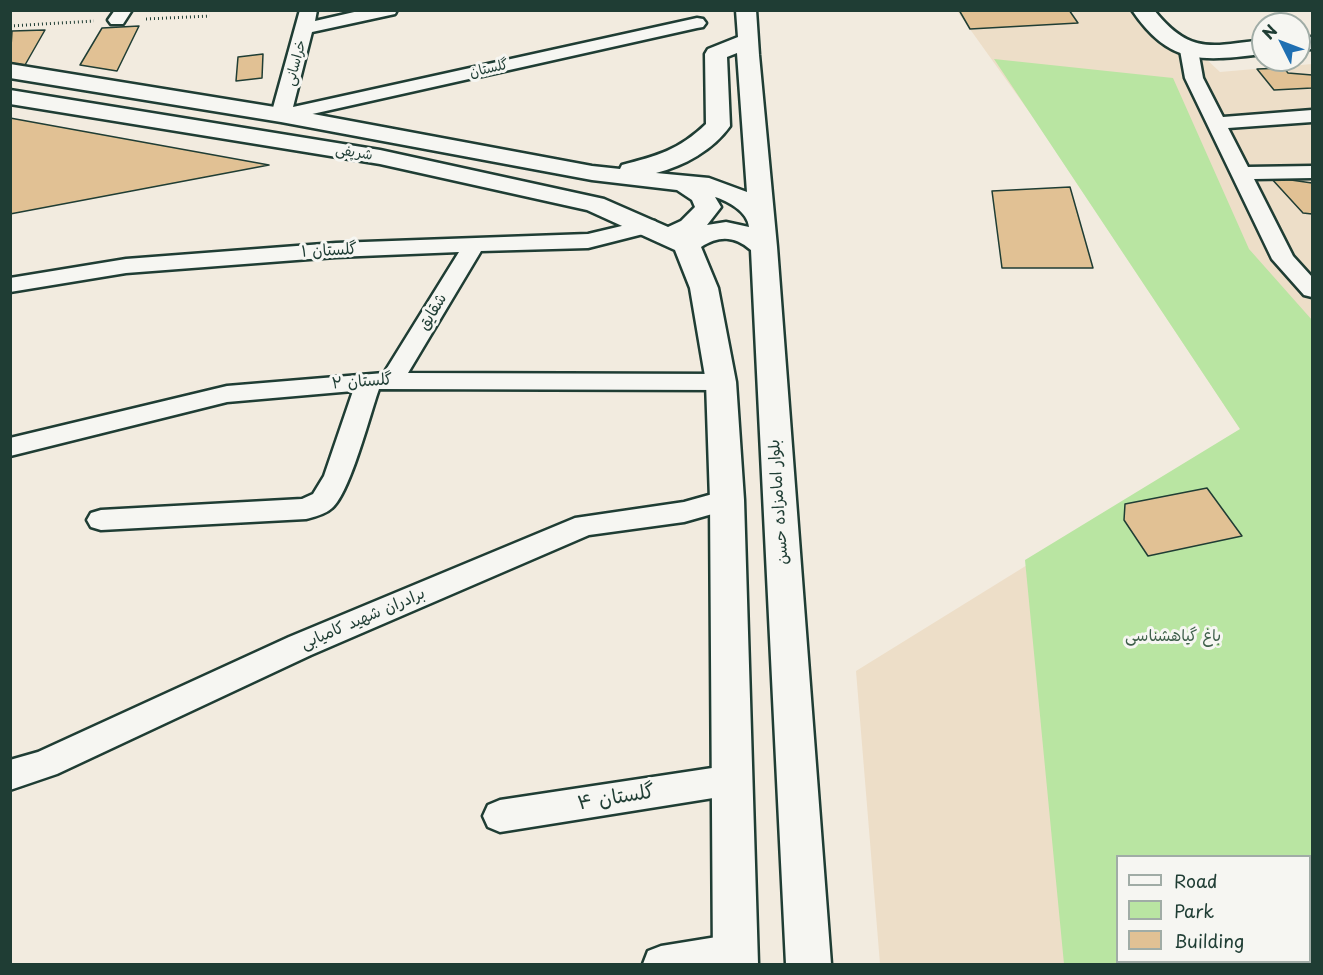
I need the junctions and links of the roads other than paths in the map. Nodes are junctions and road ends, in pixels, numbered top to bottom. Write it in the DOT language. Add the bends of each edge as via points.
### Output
graph roads {
  1 [pos="389,10"];
  2 [pos="746,10"];
  3 [pos="1142,10"];
  4 [pos="307,19"];
  5 [pos="697,23"];
  6 [pos="749,40"];
  7 [pos="1251,48"];
  8 [pos="1189,50"];
  9 [pos="10,71"];
  10 [pos="10,97"];
  11 [pos="281,115"];
  12 [pos="1312,116"];
  13 [pos="1217,123"];
  14 [pos="1312,171"];
  15 [pos="592,173"];
  16 [pos="1241,173"];
  17 [pos="684,183"];
  18 [pos="762,233"];
  19 [pos="666,235"];
  20 [pos="474,245"];
  21 [pos="10,285"];
  22 [pos="1312,290"];
  23 [pos="381,380"];
  24 [pos="721,382"];
  25 [pos="10,447"];
  26 [pos="727,500"];
  27 [pos="101,520"];
  28 [pos="10,775"];
  29 [pos="732,780"];
  30 [pos="500,816"];
  31 [pos="735,958"];
  32 [pos="661,964"];
  33 [pos="809,964"];
  1 -- 4 [label="street"];
  2 -- 6 [label="main road, بلوار امامزاده حسن"];
  3 -- 8 [label="main road" via="1167,39"];
  4 -- 11 [label="street, خراسانی"];
  5 -- 11 [label="street, گلستان"];
  6 -- 15 [label="main road" via="716,54 718,126 700,145 677,158 640,169"];
  6 -- 18 [label="main road, بلوار امامزاده حسن"];
  7 -- 8 [label="main road"];
  8 -- 13 [label="street" via="1194,78"];
  9 -- 11 [label="main road, شریفی"];
  10 -- 19 [label="main road, شریفی" via="380,157 595,204"];
  11 -- 15 [label="main road, شریفی"];
  12 -- 13 [label="street"];
  13 -- 16 [label="street"];
  14 -- 16 [label="street"];
  15 -- 17 [label="main road"];
  16 -- 22 [label="street" via="1283,259"];
  17 -- 18 [label="main road" via="732,194 747,204"];
  17 -- 19 [label="main road" via="702,196 708,207 700,220 679,233"];
  18 -- 19 [label="main road" via="753,237 723,230 698,237"];
  18 -- 33 [label="main road, بلوار امامزاده حسن"];
  19 -- 20 [label="street, گلستان ۱"];
  19 -- 24 [label="main road" via="704,288"];
  20 -- 21 [label="street, گلستان ۱" via="336,250 126,266"];
  20 -- 23 [label="street, شقایق"];
  23 -- 24 [label="street, گلستان ۲"];
  23 -- 25 [label="street, گلستان ۲" via="226,394"];
  23 -- 27 [label="street, شقایق" via="323,501 306,509"];
  24 -- 26 [label="main road"];
  26 -- 28 [label="street, برادران شهید کامیابی" via="684,512 585,525 300,646 45,764"];
  26 -- 29 [label="main road"];
  29 -- 30 [label="street, گلستان ۴"];
  29 -- 31 [label="main road"];
  31 -- 32 [label="street"];
}
